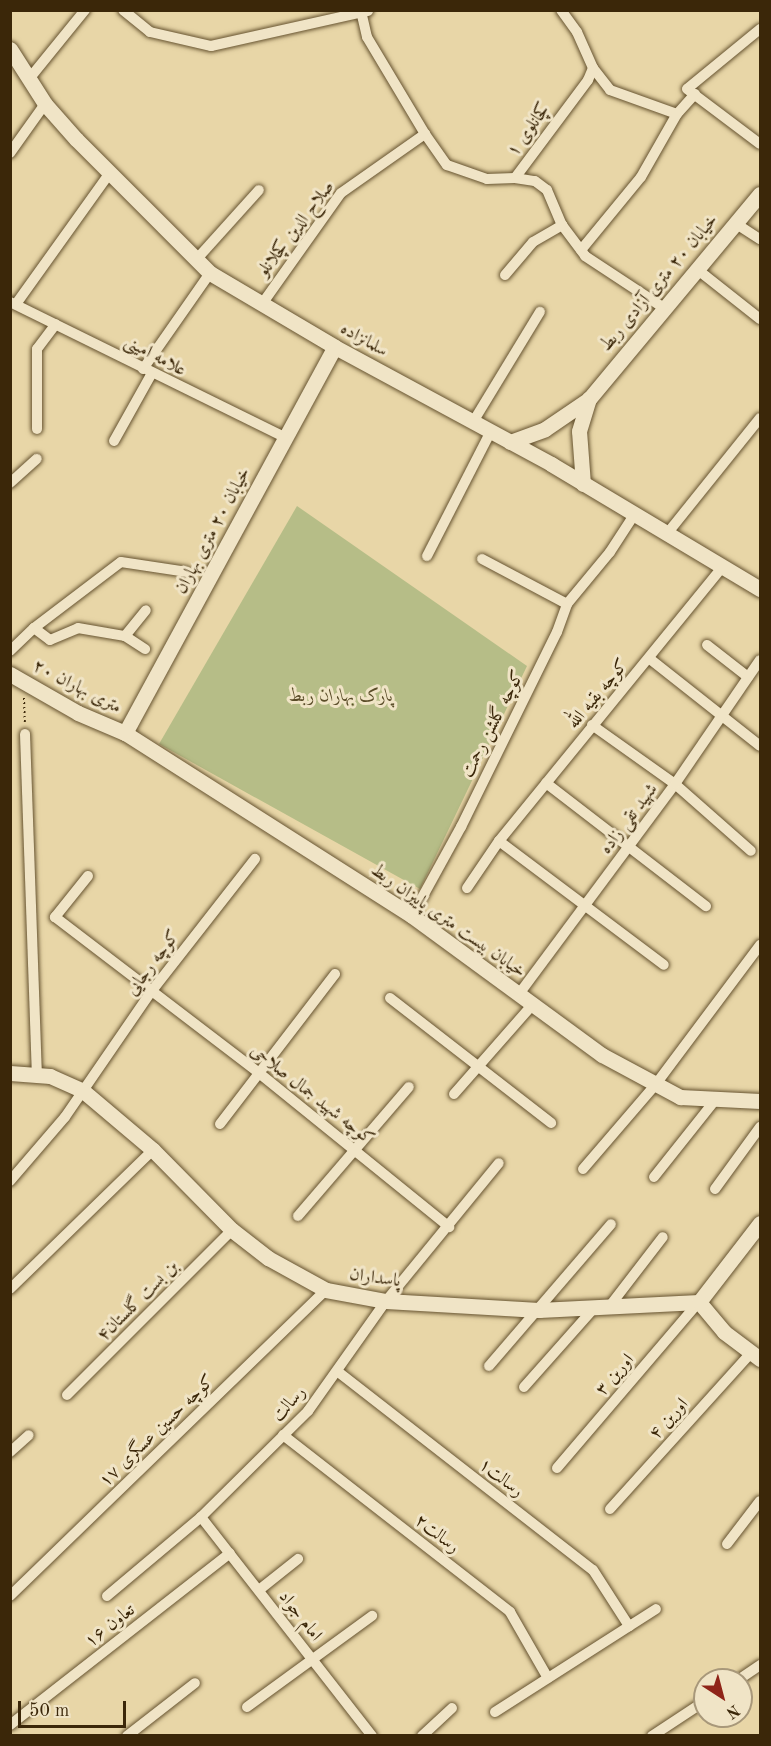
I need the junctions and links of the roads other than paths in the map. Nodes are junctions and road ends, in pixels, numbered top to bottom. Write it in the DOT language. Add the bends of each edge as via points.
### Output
graph roads {
  1 [pos="85,10"];
  2 [pos="123,10"];
  3 [pos="308,10"];
  4 [pos="561,10"];
  5 [pos="365,11"];
  6 [pos="310,23"];
  7 [pos="760,29"];
  8 [pos="10,49"];
  9 [pos="592,68"];
  10 [pos="29,79"];
  11 [pos="694,94"];
  12 [pos="45,104"];
  13 [pos="677,114"];
  14 [pos="425,134"];
  15 [pos="760,144"];
  16 [pos="10,153"];
  17 [pos="109,174"];
  18 [pos="515,178"];
  19 [pos="259,190"];
  20 [pos="760,194"];
  21 [pos="735,223"];
  22 [pos="562,225"];
  23 [pos="760,239"];
  24 [pos="581,250"];
  25 [pos="196,260"];
  26 [pos="698,270"];
  27 [pos="210,273"];
  28 [pos="505,275"];
  29 [pos="13,303"];
  30 [pos="262,304"];
  31 [pos="664,308"];
  32 [pos="540,312"];
  33 [pos="760,319"];
  34 [pos="56,324"];
  35 [pos="335,347"];
  36 [pos="147,371"];
  37 [pos="589,399"];
  38 [pos="760,417"];
  39 [pos="473,422"];
  40 [pos="37,429"];
  41 [pos="490,431"];
  42 [pos="286,438"];
  43 [pos="114,441"];
  44 [pos="510,442"];
  45 [pos="37,459"];
  46 [pos="10,483"];
  47 [pos="583,484"];
  48 [pos="634,515"];
  49 [pos="666,535"];
  50 [pos="427,556"];
  51 [pos="482,559"];
  52 [pos="722,568"];
  53 [pos="187,572"];
  54 [pos="760,589"];
  55 [pos="567,604"];
  56 [pos="146,610"];
  57 [pos="34,628"];
  58 [pos="125,636"];
  59 [pos="707,645"];
  60 [pos="144,649"];
  61 [pos="10,651"];
  62 [pos="650,659"];
  63 [pos="760,663"];
  64 [pos="748,677"];
  65 [pos="17,678"];
  66 [pos="723,714"];
  67 [pos="592,725"];
  68 [pos="125,733"];
  69 [pos="25,734"];
  70 [pos="760,746"];
  71 [pos="546,783"];
  72 [pos="675,784"];
  73 [pos="499,841"];
  74 [pos="628,847"];
  75 [pos="751,851"];
  76 [pos="255,859"];
  77 [pos="88,876"];
  78 [pos="467,888"];
  79 [pos="706,906"];
  80 [pos="583,907"];
  81 [pos="412,916"];
  82 [pos="760,945"];
  83 [pos="664,964"];
  84 [pos="335,974"];
  85 [pos="151,992"];
  86 [pos="519,994"];
  87 [pos="390,998"];
  88 [pos="533,1004"];
  89 [pos="479,1066"];
  90 [pos="10,1073"];
  91 [pos="259,1073"];
  92 [pos="37,1075"];
  93 [pos="656,1084"];
  94 [pos="409,1087"];
  95 [pos="82,1090"];
  96 [pos="454,1094"];
  97 [pos="716,1099"];
  98 [pos="760,1101"];
  99 [pos="551,1123"];
  100 [pos="220,1124"];
  101 [pos="760,1127"];
  102 [pos="153,1150"];
  103 [pos="355,1150"];
  104 [pos="499,1163"];
  105 [pos="583,1169"];
  106 [pos="654,1177"];
  107 [pos="10,1181"];
  108 [pos="715,1189"];
  109 [pos="298,1216"];
  110 [pos="760,1223"];
  111 [pos="610,1224"];
  112 [pos="449,1227"];
  113 [pos="232,1230"];
  114 [pos="663,1236"];
  115 [pos="10,1289"];
  116 [pos="326,1290"];
  117 [pos="386,1301"];
  118 [pos="699,1302"];
  119 [pos="602,1307"];
  120 [pos="540,1310"];
  121 [pos="756,1355"];
  122 [pos="489,1366"];
  123 [pos="337,1371"];
  124 [pos="524,1387"];
  125 [pos="67,1395"];
  126 [pos="29,1435"];
  127 [pos="284,1435"];
  128 [pos="10,1452"];
  129 [pos="557,1468"];
  130 [pos="760,1501"];
  131 [pos="610,1509"];
  132 [pos="201,1517"];
  133 [pos="727,1544"];
  134 [pos="230,1553"];
  135 [pos="298,1559"];
  136 [pos="259,1590"];
  137 [pos="10,1596"];
  138 [pos="107,1596"];
  139 [pos="656,1609"];
  140 [pos="372,1616"];
  141 [pos="629,1626"];
  142 [pos="312,1658"];
  143 [pos="548,1678"];
  144 [pos="195,1683"];
  145 [pos="247,1707"];
  146 [pos="452,1708"];
  147 [pos="693,1709"];
  148 [pos="495,1712"];
  149 [pos="10,1725"];
  150 [pos="127,1736"];
  151 [pos="372,1736"];
  152 [pos="422,1736"];
  153 [pos="652,1736"];
  1 -- 10 [label="street"];
  2 -- 6 [label="street" via="150,32 211,46"];
  3 -- 6 [label="street"];
  4 -- 9 [label="street" via="577,32"];
  5 -- 6 [label="street"];
  5 -- 14 [label="street" via="367,37"];
  7 -- 11 [label="street" via="687,88"];
  8 -- 10 [label="street, سلمانزاده"];
  9 -- 13 [label="street" via="609,90"];
  9 -- 18 [label="street, کچانلوی ۱" via="588,80"];
  10 -- 12 [label="street, سلمانزاده"];
  11 -- 13 [label="street"];
  11 -- 15 [label="street"];
  12 -- 16 [label="street"];
  12 -- 17 [label="street, سلمانزاده"];
  13 -- 24 [label="street" via="641,177"];
  14 -- 18 [label="street, کچانلوی ۱" via="447,165 487,179"];
  14 -- 30 [label="street, صلاح الدین کچلانلو" via="340,193"];
  17 -- 25 [label="street, سلمانزاده"];
  17 -- 29 [label="street"];
  18 -- 22 [label="street" via="535,181 546,190"];
  19 -- 25 [label="street"];
  20 -- 21 [label="street, خیابان ۲۰ متری آزادی ربط"];
  21 -- 23 [label="street"];
  21 -- 26 [label="street, خیابان ۲۰ متری آزادی ربط"];
  22 -- 24 [label="street"];
  22 -- 28 [label="street" via="533,242"];
  24 -- 31 [label="street"];
  25 -- 27 [label="street, سلمانزاده"];
  26 -- 31 [label="street, خیابان ۲۰ متری آزادی ربط"];
  26 -- 33 [label="street"];
  27 -- 30 [label="street, سلمانزاده"];
  27 -- 36 [label="street"];
  29 -- 34 [label="street, علامه امینی"];
  30 -- 35 [label="street, سلمانزاده"];
  31 -- 37 [label="street, خیابان ۲۰ متری آزادی ربط"];
  32 -- 39 [label="street"];
  34 -- 36 [label="street, علامه امینی"];
  34 -- 40 [label="street" via="37,349"];
  35 -- 39 [label="street, سلمانزاده"];
  35 -- 42 [label="street, خیابان ۲۰ متری بهاران"];
  36 -- 42 [label="street, علامه امینی"];
  36 -- 43 [label="street"];
  37 -- 44 [label="street" via="566,417"];
  37 -- 47 [label="street" via="579,431"];
  38 -- 49 [label="street"];
  39 -- 41 [label="street, سلمانزاده"];
  41 -- 44 [label="street, سلمانزاده"];
  41 -- 50 [label="street"];
  42 -- 68 [label="street, خیابان ۲۰ متری بهاران"];
  44 -- 47 [label="street, سلمانزاده"];
  45 -- 46 [label="street"];
  47 -- 48 [label="street, سلمانزاده"];
  48 -- 49 [label="street, سلمانزاده"];
  48 -- 55 [label="street, کوچه گلشن رحمت" via="610,552"];
  49 -- 52 [label="street, سلمانزاده"];
  51 -- 55 [label="street"];
  52 -- 54 [label="street, سلمانزاده"];
  52 -- 62 [label="street, کوچه بقیه الله"];
  53 -- 57 [label="street" via="121,562"];
  55 -- 81 [label="street, کوچه گلشن رحمت" via="461,827"];
  56 -- 58 [label="street"];
  57 -- 58 [label="street" via="50,640 78,628"];
  57 -- 61 [label="street"];
  58 -- 60 [label="street"];
  59 -- 64 [label="street"];
  62 -- 66 [label="street"];
  62 -- 67 [label="street, کوچه بقیه الله"];
  63 -- 64 [label="street, شهید تقی زاده"];
  64 -- 66 [label="street, شهید تقی زاده"];
  65 -- 68 [label="street, ۲۰ متری بهاران" via="78,713"];
  66 -- 70 [label="street"];
  66 -- 72 [label="street, شهید تقی زاده"];
  67 -- 71 [label="street, کوچه بقیه الله"];
  67 -- 72 [label="street"];
  68 -- 81 [label="street, خیابان بیست متری پاییزان ربط"];
  69 -- 92 [label="street"];
  71 -- 73 [label="street, کوچه بقیه الله"];
  71 -- 74 [label="street"];
  72 -- 74 [label="street, شهید تقی زاده"];
  72 -- 75 [label="street"];
  73 -- 78 [label="street, کوچه بقیه الله"];
  73 -- 80 [label="street"];
  74 -- 79 [label="street"];
  74 -- 80 [label="street, شهید تقی زاده"];
  76 -- 85 [label="street, کوچه رجایی"];
  77 -- 85 [label="street, کوچه شهید جمال صلاحی" via="55,917"];
  80 -- 83 [label="street"];
  80 -- 86 [label="street, شهید تقی زاده"];
  81 -- 86 [label="street, خیابان بیست متری پاییزان ربط"];
  82 -- 93 [label="street"];
  84 -- 91 [label="street"];
  85 -- 91 [label="street, کوچه شهید جمال صلاحی"];
  85 -- 95 [label="street, کوچه رجایی"];
  86 -- 88 [label="street, خیابان بیست متری پاییزان ربط"];
  87 -- 89 [label="street"];
  88 -- 89 [label="street"];
  88 -- 93 [label="street, خیابان بیست متری پاییزان ربط" via="602,1055"];
  89 -- 96 [label="street"];
  89 -- 99 [label="street"];
  90 -- 92 [label="street, پاسداران"];
  91 -- 100 [label="street"];
  91 -- 103 [label="street, کوچه شهید جمال صلاحی"];
  92 -- 95 [label="street, پاسداران" via="50,1076"];
  93 -- 97 [label="street, خیابان بیست متری پاییزان ربط" via="680,1097"];
  93 -- 105 [label="street"];
  94 -- 103 [label="street"];
  95 -- 102 [label="street, پاسداران"];
  95 -- 107 [label="street, کوچه رجایی"];
  97 -- 98 [label="street, خیابان بیست متری پاییزان ربط"];
  97 -- 106 [label="street"];
  101 -- 108 [label="street"];
  102 -- 113 [label="street, پاسداران"];
  102 -- 115 [label="street"];
  103 -- 109 [label="street"];
  103 -- 112 [label="street, کوچه شهید جمال صلاحی"];
  104 -- 112 [label="street, رسالت"];
  110 -- 118 [label="street"];
  111 -- 120 [label="street"];
  112 -- 117 [label="street, رسالت"];
  113 -- 116 [label="street, پاسداران" via="268,1258"];
  113 -- 125 [label="street, بن بست گلستان۴"];
  114 -- 119 [label="street"];
  116 -- 117 [label="street, پاسداران"];
  116 -- 137 [label="street, کوچه حسین عسگری ۱۷"];
  117 -- 120 [label="street, پاسداران"];
  117 -- 123 [label="street, رسالت"];
  118 -- 119 [label="street, پاسداران"];
  118 -- 121 [label="street" via="724,1332"];
  118 -- 129 [label="street, اورین ۳"];
  119 -- 120 [label="street, پاسداران"];
  119 -- 124 [label="street"];
  120 -- 122 [label="street"];
  121 -- 131 [label="street, اورین ۴"];
  123 -- 127 [label="street, رسالت" via="309,1411"];
  123 -- 141 [label="street, رسالت۱" via="593,1570"];
  126 -- 128 [label="street"];
  127 -- 132 [label="street, رسالت"];
  127 -- 143 [label="street, رسالت۲" via="510,1612"];
  130 -- 133 [label="street"];
  132 -- 134 [label="street, امام جواد"];
  132 -- 138 [label="street, رسالت"];
  134 -- 136 [label="street, امام جواد"];
  134 -- 149 [label="street, تعاون ۱۶"];
  135 -- 136 [label="street"];
  136 -- 142 [label="street, امام جواد"];
  139 -- 141 [label="street"];
  140 -- 142 [label="street"];
  141 -- 143 [label="street"];
  142 -- 145 [label="street"];
  142 -- 151 [label="street, امام جواد"];
  143 -- 148 [label="street"];
  144 -- 150 [label="street"];
  146 -- 152 [label="street"];
  147 -- 153 [label="street"];
}
